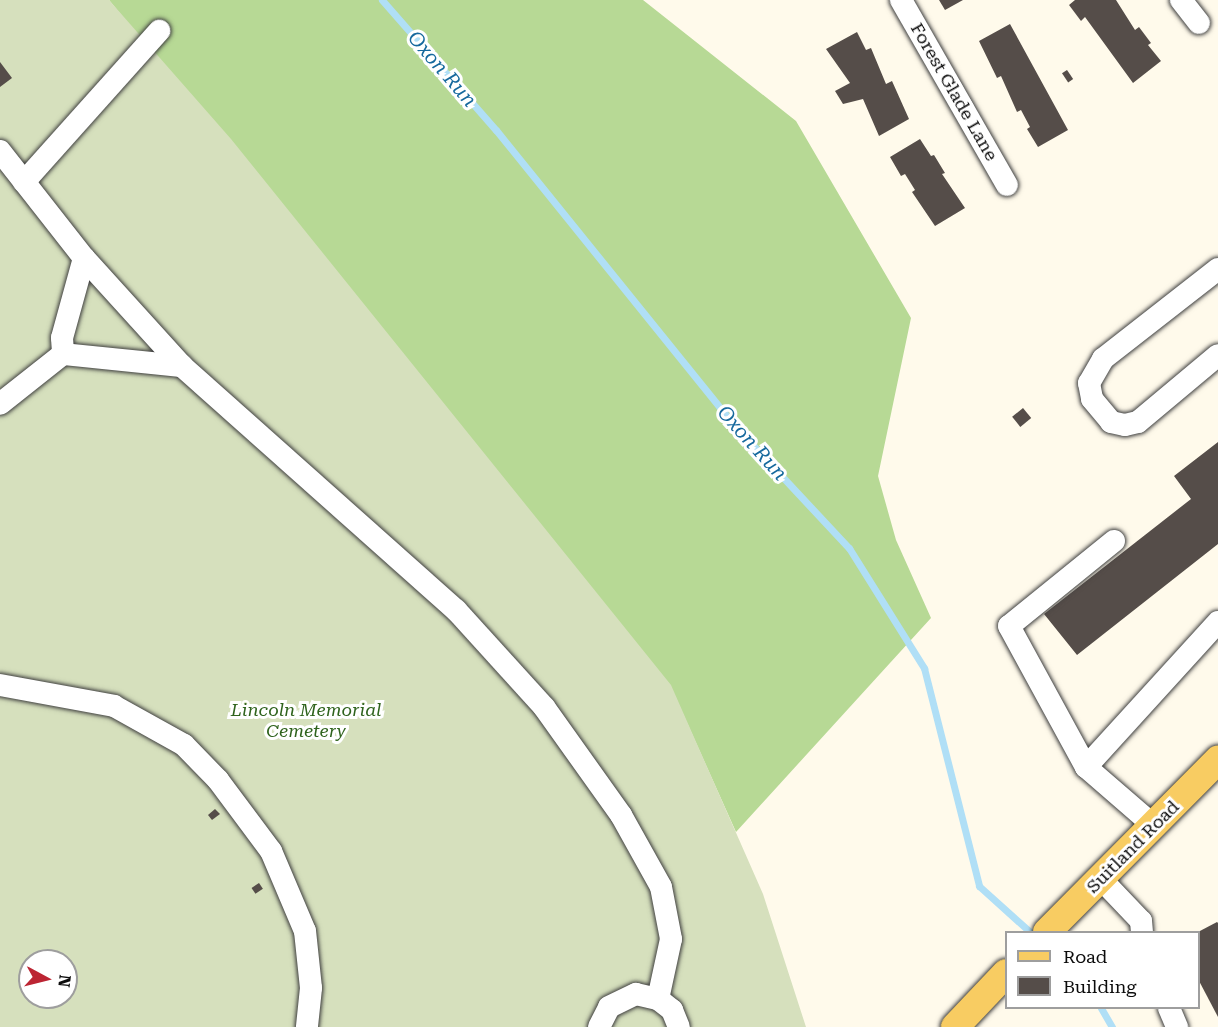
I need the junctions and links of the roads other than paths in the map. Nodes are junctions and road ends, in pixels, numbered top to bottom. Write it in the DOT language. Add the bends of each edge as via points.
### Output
graph roads {
  1 [pos="901,0"];
  2 [pos="1181,0"];
  3 [pos="1199,23"];
  4 [pos="159,30"];
  5 [pos="0,151"];
  6 [pos="24,182"];
  7 [pos="1007,185"];
  8 [pos="84,258"];
  9 [pos="1218,269"];
  10 [pos="63,354"];
  11 [pos="1218,355"];
  12 [pos="182,366"];
  13 [pos="0,404"];
  14 [pos="1114,541"];
  15 [pos="1218,622"];
  16 [pos="0,685"];
  17 [pos="1218,760"];
  18 [pos="1086,767"];
  19 [pos="1154,826"];
  20 [pos="1101,879"];
  21 [pos="1055,925"];
  22 [pos="1142,931"];
  23 [pos="1005,974"];
  24 [pos="658,999"];
  25 [pos="1169,1009"];
  26 [pos="307,1027"];
  27 [pos="599,1027"];
  28 [pos="679,1027"];
  29 [pos="955,1027"];
  30 [pos="1177,1027"];
  1 -- 7 [label="street, Forest Glade Lane"];
  2 -- 3 [label="street"];
  4 -- 6 [label="street"];
  5 -- 6 [label="street"];
  6 -- 8 [label="street"];
  8 -- 10 [label="street" via="62,338"];
  8 -- 12 [label="street"];
  9 -- 11 [label="street" via="1104,358 1089,383 1092,399 1111,422 1138,422"];
  10 -- 12 [label="street"];
  10 -- 13 [label="street"];
  12 -- 24 [label="street" via="456,610 544,707 621,815 661,887 671,939"];
  14 -- 18 [label="street" via="1009,626"];
  15 -- 18 [label="street"];
  16 -- 26 [label="street" via="114,706 184,745 218,780 271,851 305,931 311,988"];
  17 -- 19 [label="main road, Suitland Road"];
  18 -- 19 [label="street"];
  19 -- 20 [label="main road, Suitland Road"];
  20 -- 21 [label="main road, Suitland Road"];
  20 -- 22 [label="street" via="1141,921"];
  23 -- 29 [label="main road"];
  24 -- 27 [label="street" via="646,994 626,996 609,1007"];
  24 -- 28 [label="street" via="672,1010"];
  25 -- 30 [label="street"];
}
